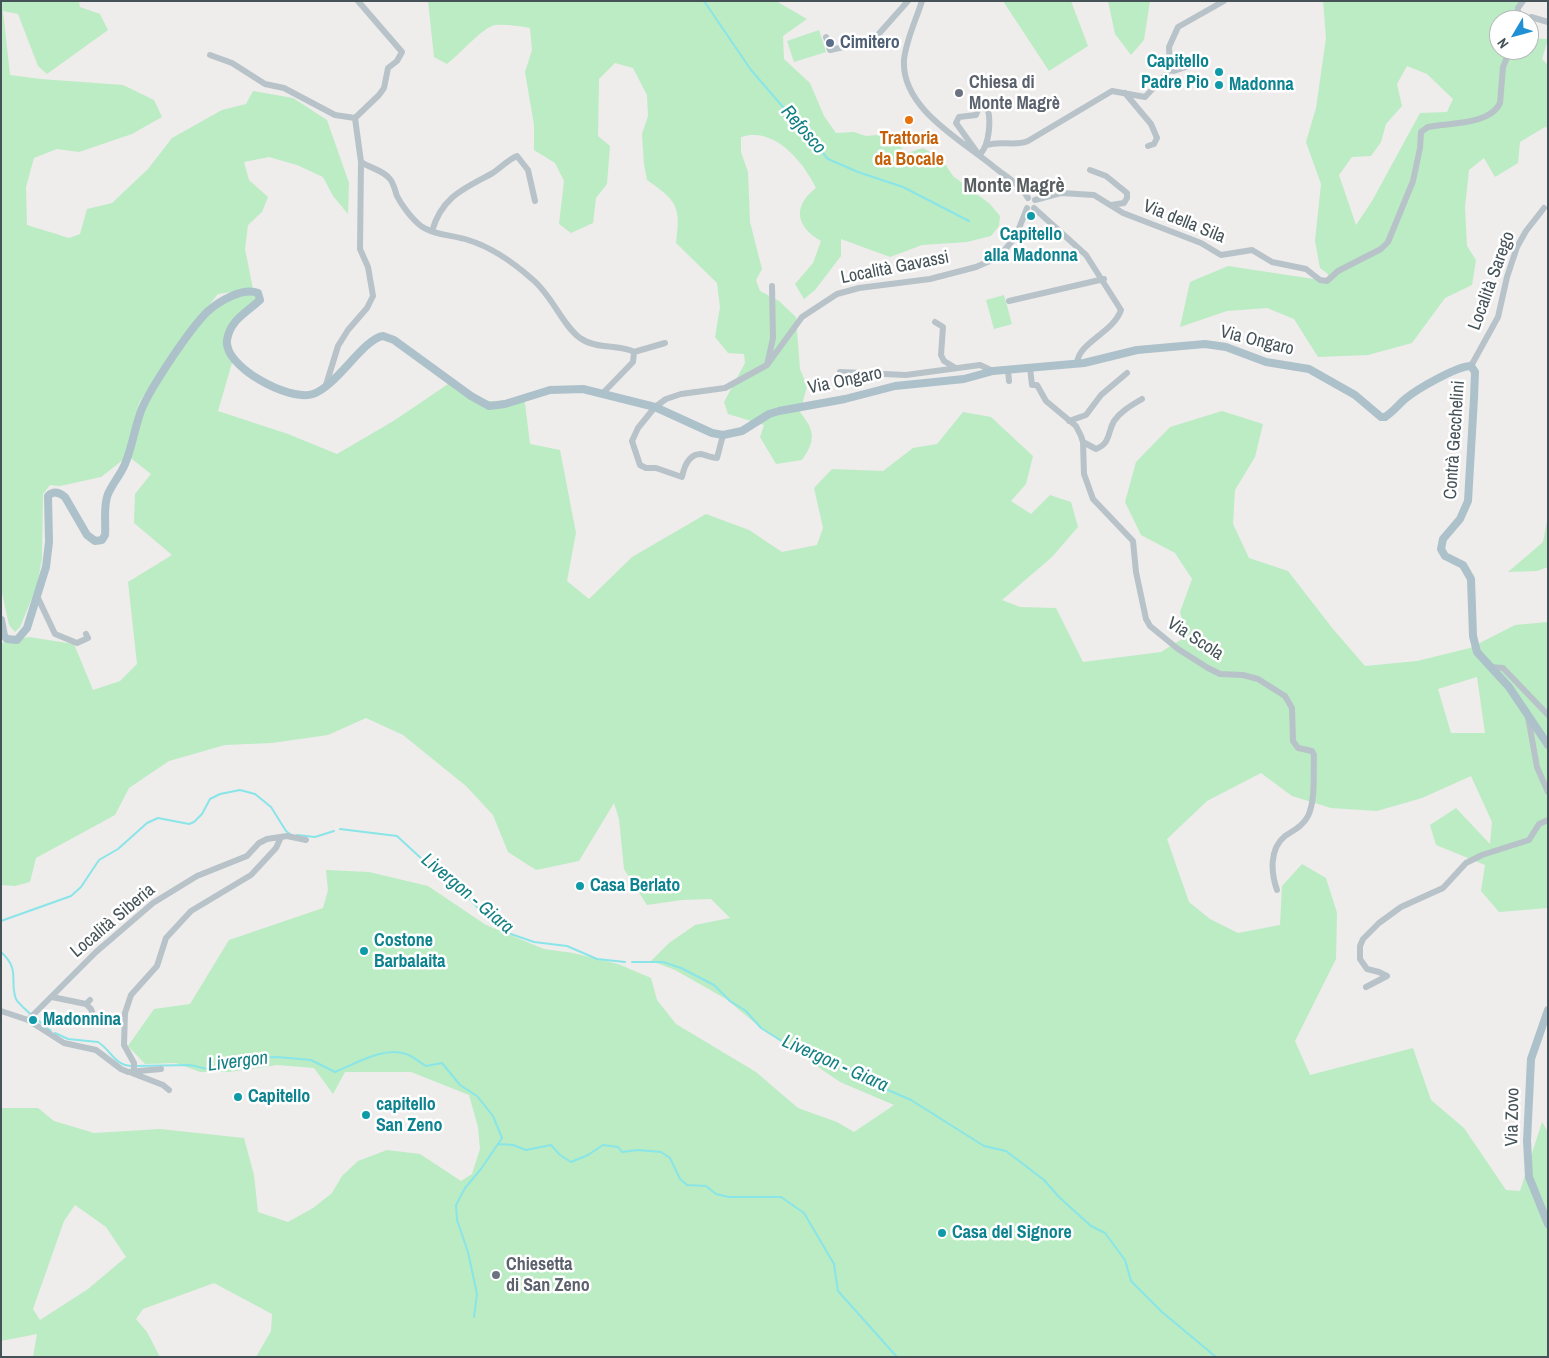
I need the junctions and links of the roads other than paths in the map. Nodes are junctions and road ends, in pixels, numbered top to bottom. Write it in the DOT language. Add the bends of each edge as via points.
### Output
graph roads {
  1 [pos="358,1"];
  2 [pos="908,1"];
  3 [pos="922,1"];
  4 [pos="1224,1"];
  5 [pos="826,38"];
  6 [pos="210,56"];
  7 [pos="1506,60"];
  8 [pos="1201,62"];
  9 [pos="1170,70"];
  10 [pos="1124,92"];
  11 [pos="356,118"];
  12 [pos="987,144"];
  13 [pos="1148,146"];
  14 [pos="979,155"];
  15 [pos="361,162"];
  16 [pos="1090,170"];
  17 [pos="1031,199"];
  18 [pos="535,201"];
  19 [pos="1110,206"];
  20 [pos="1030,208"];
  21 [pos="1544,208"];
  22 [pos="432,231"];
  23 [pos="1104,279"];
  24 [pos="772,286"];
  25 [pos="1009,301"];
  26 [pos="935,322"];
  27 [pos="665,343"];
  28 [pos="634,352"];
  29 [pos="1077,363"];
  30 [pos="767,365"];
  31 [pos="1472,366"];
  32 [pos="958,367"];
  33 [pos="1030,368"];
  34 [pos="1008,370"];
  35 [pos="993,371"];
  36 [pos="840,372"];
  37 [pos="1127,373"];
  38 [pos="1009,381"];
  39 [pos="326,385"];
  40 [pos="602,394"];
  41 [pos="1142,399"];
  42 [pos="655,407"];
  43 [pos="1069,421"];
  44 [pos="723,435"];
  45 [pos="1083,442"];
  46 [pos="38,598"];
  47 [pos="1,620"];
  48 [pos="86,634"];
  49 [pos="1491,667"];
  50 [pos="1548,715"];
  51 [pos="1528,717"];
  52 [pos="1548,744"];
  53 [pos="1548,792"];
  54 [pos="1548,820"];
  55 [pos="282,837"];
  56 [pos="306,840"];
  57 [pos="1277,890"];
  58 [pos="1366,987"];
  59 [pos="52,997"];
  60 [pos="1548,1010"];
  61 [pos="1,1011"];
  62 [pos="31,1017"];
  63 [pos="95,1021"];
  64 [pos="133,1069"];
  65 [pos="161,1069"];
  66 [pos="169,1090"];
  67 [pos="1548,1224"];
  1 -- 11 [label="street" via="402,52 388,68 384,88"];
  2 -- 5 [label="street" via="880,34 867,42 830,50"];
  3 -- 14 [label="street" via="904,62 908,82 945,132"];
  4 -- 9 [label="street" via="1178,27 1169,47"];
  6 -- 11 [label="street" via="232,62 265,84 284,88 335,115"];
  7 -- 19 [label="street, Via della Sila" via="1497,109 1482,119 1428,126 1421,132 1413,181 1388,242 1327,281 1320,280 1306,269 1272,262 1252,250 1221,255 1201,243"];
  8 -- 9 [label="street" via="1174,72"];
  9 -- 10 [label="street" via="1145,97"];
  10 -- 12 [label="street" via="1108,92 1023,143"];
  10 -- 13 [label="street" via="1157,138"];
  11 -- 15 [label="street"];
  12 -- 14 [label="street"];
  12 -- 14 [label="street" via="987,106 981,102 973,117 958,118 956,123"];
  14 -- 17 [label="street"];
  15 -- 22 [label="street" via="392,180 402,205 420,225"];
  15 -- 39 [label="street" via="360,249 368,267 373,296 338,346"];
  16 -- 19 [label="street, Via della Sila" via="1106,176 1127,193 1124,203"];
  17 -- 19 [label="street, Via della Sila" via="1078,193 1094,196"];
  17 -- 20 [label="street"];
  17 -- 20 [label="street" via="1024,203"];
  18 -- 22 [label="street" via="528,170 516,156 446,203"];
  20 -- 23 [label="street" via="1086,255"];
  20 -- 30 [label="street, Località Gavassi" via="1016,236 999,257 976,267 930,279 837,294 802,317"];
  21 -- 31 [label="street, Località Sarego" via="1517,247 1498,317"];
  22 -- 28 [label="street" via="475,242 520,270 545,291 580,338 598,346"];
  23 -- 25 [label="street"];
  23 -- 29 [label="street" via="1122,310 1111,327 1078,354"];
  24 -- 30 [label="street" via="773,338"];
  26 -- 32 [label="street" via="943,327 941,355 944,361"];
  27 -- 28 [label="street"];
  28 -- 40 [label="street" via="632,362"];
  29 -- 31 [label="main road, Via Ongaro" via="1138,350 1191,344 1226,347 1258,360 1308,370 1355,395 1381,417 1420,389 1463,367"];
  29 -- 33 [label="main road, Via Ongaro"];
  30 -- 42 [label="street, Località Gavassi" via="725,388 681,394"];
  31 -- 49 [label="main road, Contrà Gecchelini" via="1475,390 1468,501 1460,519 1443,539 1441,549 1445,556 1468,571 1475,646"];
  32 -- 35 [label="street" via="980,365"];
  32 -- 36 [label="street" via="906,375"];
  33 -- 34 [label="main road, Via Ongaro"];
  33 -- 43 [label="street" via="1032,385 1037,386 1046,401"];
  34 -- 35 [label="main road, Via Ongaro"];
  34 -- 38 [label="street"];
  35 -- 44 [label="main road, Via Ongaro" via="964,379 895,386 779,411 742,431"];
  37 -- 43 [label="street" via="1101,395 1086,415"];
  39 -- 40 [label="main road" via="374,339 383,336 394,340 489,406 561,388"];
  39 -- 46 [label="main road" via="307,396 284,392 272,388 234,356 228,346 229,334 235,321 260,300 258,293 236,294 208,312 146,402 125,465 108,494 102,540 95,541 87,535 65,497 55,492 48,496 48,558"];
  40 -- 42 [label="main road"];
  41 -- 45 [label="street" via="1128,407 1114,422 1102,447 1096,449"];
  42 -- 44 [label="main road"];
  42 -- 44 [label="street" via="633,437 640,465 646,468 682,477 684,464 689,459 700,454 717,458"];
  43 -- 45 [label="street" via="1076,426"];
  45 -- 57 [label="street, Via Scola" via="1084,474 1093,499 1133,541 1136,572 1150,626 1208,668 1220,674 1243,675 1258,680 1285,696 1292,708 1293,741 1298,748 1312,751 1314,755 1308,816 1303,824 1281,840 1272,860"];
  46 -- 47 [label="main road" via="24,633 17,640 4,636"];
  46 -- 48 [label="street" via="55,634 77,643 88,638"];
  49 -- 50 [label="street" via="1503,668"];
  49 -- 51 [label="main road, Contrà Gecchelini" via="1509,687"];
  51 -- 52 [label="main road"];
  51 -- 53 [label="street" via="1537,767"];
  54 -- 58 [label="street" via="1539,824 1529,840 1466,863 1443,888 1401,907 1378,923 1363,938 1360,959 1367,969 1387,976"];
  55 -- 56 [label="street, Località Siberia"];
  55 -- 59 [label="street, Località Siberia" via="259,843 247,856 197,876 153,903 96,952"];
  55 -- 64 [label="street" via="251,875 191,911 174,926 163,944 157,966 131,994 125,1014 124,1044"];
  59 -- 62 [label="street, Località Siberia"];
  59 -- 63 [label="street" via="88,1002"];
  60 -- 67 [label="main road, Via Zovo" via="1531,1059 1527,1141 1529,1177"];
  61 -- 62 [label="street"];
  62 -- 64 [label="street" via="56,1040 96,1050 113,1065"];
  64 -- 65 [label="street"];
  64 -- 66 [label="street"];
}
